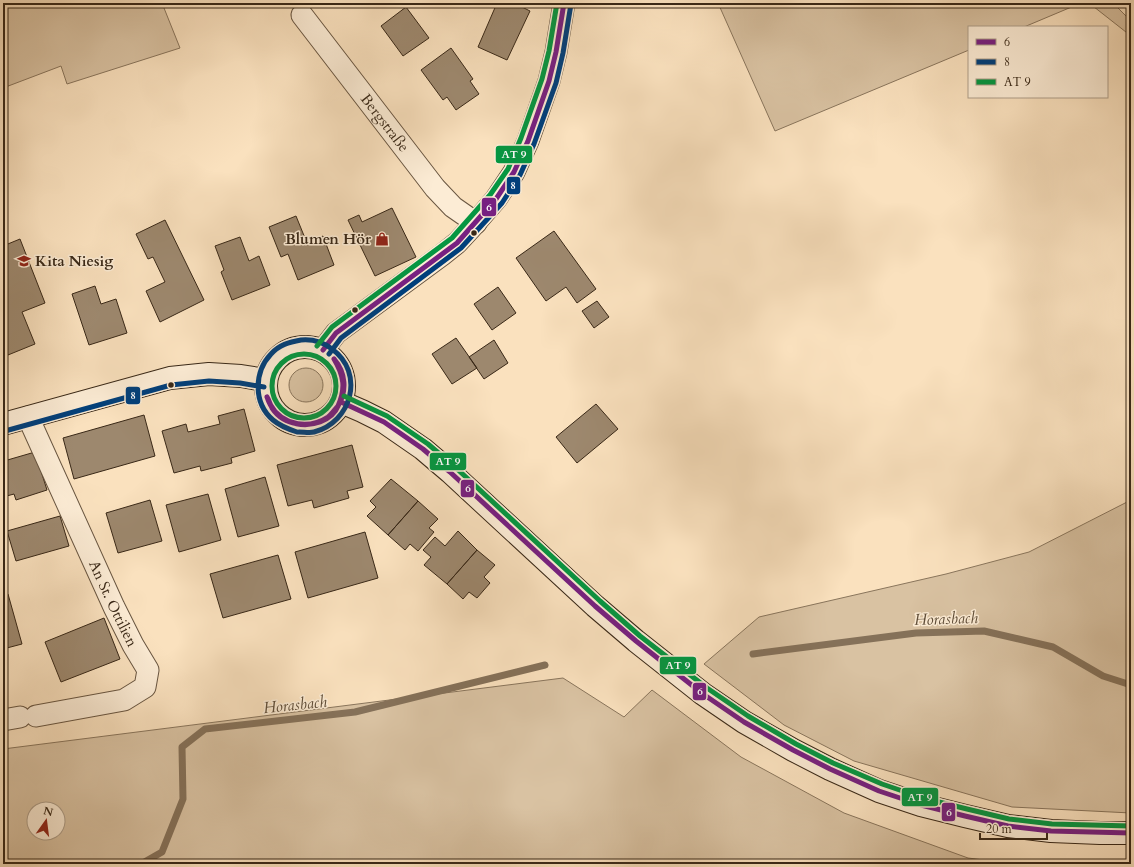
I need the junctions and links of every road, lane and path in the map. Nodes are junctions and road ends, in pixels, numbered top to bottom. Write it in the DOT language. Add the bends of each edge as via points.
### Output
graph roads {
  1 [pos="564,3"];
  2 [pos="302,15"];
  3 [pos="476,223"];
  4 [pos="323,350"];
  5 [pos="265,380"];
  6 [pos="341,402"];
  7 [pos="28,417"];
  8 [pos="3,424"];
  9 [pos="20,718"];
  10 [pos="1131,833"];
  1 -- 3 [label="street" via="549,81 528,141 514,172"];
  2 -- 3 [label="street, Bergstraße" via="435,188 453,207"];
  3 -- 4 [label="street" via="442,255 336,333"];
  4 -- 5 [label="main road" via="298,347 286,351 276,358"];
  4 -- 6 [label="main road" via="340,367 344,379"];
  5 -- 6 [label="main road" via="266,393 277,414 299,425 312,425 324,420 334,413"];
  5 -- 7 [label="main road" via="210,374 170,378"];
  6 -- 10 [label="main road" via="384,422 423,449 636,641 703,694 744,722 793,750 879,791 965,816 1008,826 1051,831"];
  7 -- 8 [label="main road"];
  7 -- 9 [label="street, An St. Ottilien" via="132,645 148,670 145,687 124,700"];
}
